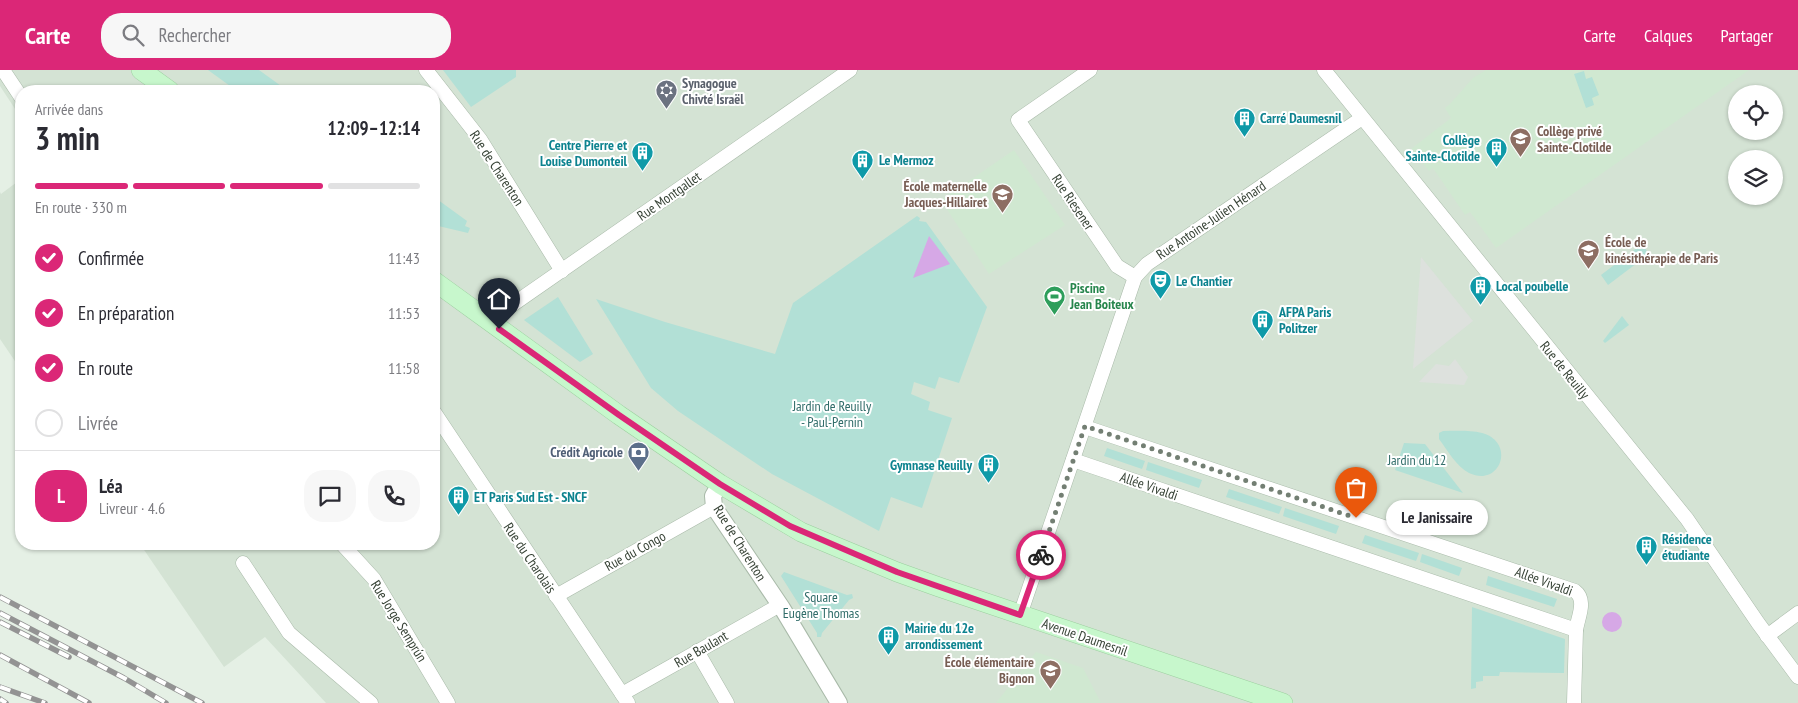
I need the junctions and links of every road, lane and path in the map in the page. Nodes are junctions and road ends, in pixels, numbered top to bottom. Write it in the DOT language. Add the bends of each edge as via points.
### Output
graph roads {
  1 [pos="3,70"];
  2 [pos="141,70"];
  3 [pos="426,70"];
  4 [pos="1090,70"];
  5 [pos="1324,70"];
  6 [pos="841,73"];
  7 [pos="162,85"];
  8 [pos="438,85"];
  9 [pos="15,88"];
  10 [pos="440,88"];
  11 [pos="1362,118"];
  12 [pos="562,271"];
  13 [pos="1135,277"];
  14 [pos="440,285"];
  15 [pos="489,321"];
  16 [pos="440,421"];
  17 [pos="1085,426"];
  18 [pos="1073,460"];
  19 [pos="720,484"];
  20 [pos="714,507"];
  21 [pos="347,550"];
  22 [pos="243,563"];
  23 [pos="556,596"];
  24 [pos="780,605"];
  25 [pos="1798,613"];
  26 [pos="1020,615"];
  27 [pos="1576,630"];
  28 [pos="1767,636"];
  29 [pos="697,651"];
  30 [pos="1798,677"];
  31 [pos="625,699"];
  32 [pos="371,703"];
  33 [pos="448,703"];
  34 [pos="727,703"];
  35 [pos="839,703"];
  36 [pos="1283,703"];
  37 [pos="1574,703"];
  1 -- 9 [label="street"];
  2 -- 7 [label="main road"];
  3 -- 8 [label="street, Rue de Charenton"];
  4 -- 13 [label="street, Rue Riesener" via="1018,120 1117,266"];
  5 -- 11 [label="street, Rue de Reuilly"];
  6 -- 12 [label="street, Rue Montgallet"];
  10 -- 12 [label="street, Rue de Charenton" via="480,139"];
  11 -- 13 [label="street, Rue Antoine-Julien Hénard" via="1146,264"];
  11 -- 28 [label="street, Rue de Reuilly" via="1687,519"];
  12 -- 15 [label="street, Rue Montgallet"];
  13 -- 17 [label="street, Rue Antoine-Julien Hénard"];
  14 -- 15 [label="main road, Avenue Daumesnil"];
  15 -- 19 [label="main road, Avenue Daumesnil"];
  16 -- 23 [label="street, Rue du Charolais"];
  17 -- 18 [label="street, Rue Antoine-Julien Hénard"];
  17 -- 27 [label="street, Allée Vivaldi" via="1575,591 1582,601"];
  18 -- 26 [label="street, Rue Antoine-Julien Hénard"];
  18 -- 27 [label="street, Allée Vivaldi"];
  19 -- 20 [label="street, Rue de Charenton" via="713,496"];
  19 -- 26 [label="main road, Avenue Daumesnil" via="801,532 897,572"];
  20 -- 23 [label="street, Rue du Congo"];
  20 -- 24 [label="street, Rue de Charenton"];
  21 -- 33 [label="street, Rue Jorge Semprún" via="374,579"];
  22 -- 32 [label="street" via="289,633"];
  23 -- 31 [label="street, Rue du Charolais"];
  24 -- 29 [label="street, Rue Baulant"];
  24 -- 35 [label="street, Rue de Charenton"];
  25 -- 28 [label="street"];
  26 -- 36 [label="main road, Avenue Daumesnil"];
  27 -- 37 [label="street"];
  28 -- 30 [label="street, Rue de Reuilly"];
  29 -- 31 [label="street, Rue Baulant"];
  29 -- 34 [label="street"];
}
